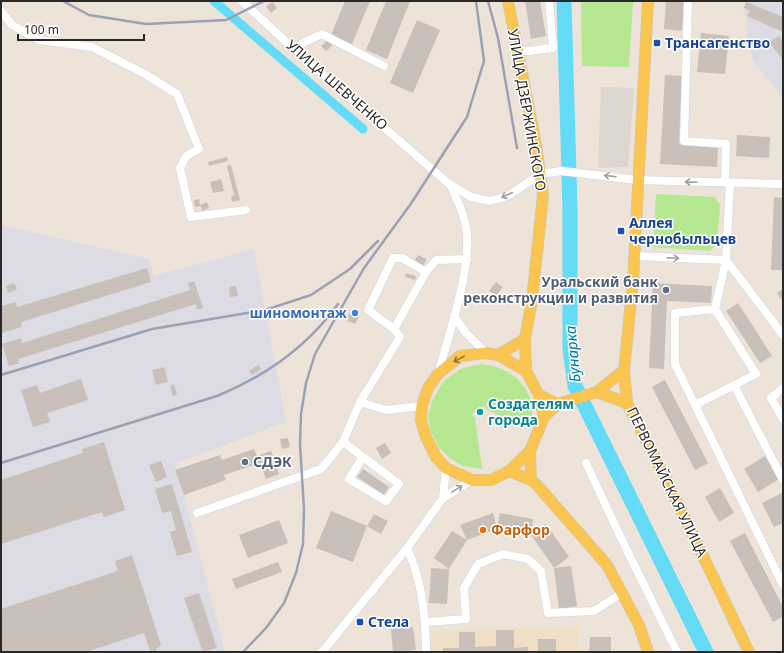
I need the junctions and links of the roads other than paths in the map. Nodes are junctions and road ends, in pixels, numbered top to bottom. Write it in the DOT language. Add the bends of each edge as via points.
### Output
graph roads {
  1 [pos="242,1"];
  2 [pos="508,1"];
  3 [pos="549,1"];
  4 [pos="648,1"];
  5 [pos="688,1"];
  6 [pos="1,11"];
  7 [pos="295,50"];
  8 [pos="518,50"];
  9 [pos="384,66"];
  10 [pos="540,174"];
  11 [pos="637,180"];
  12 [pos="727,183"];
  13 [pos="449,184"];
  14 [pos="783,184"];
  15 [pos="246,210"];
  16 [pos="634,256"];
  17 [pos="467,259"];
  18 [pos="726,260"];
  19 [pos="426,272"];
  20 [pos="715,309"];
  21 [pos="454,316"];
  22 [pos="394,329"];
  23 [pos="783,335"];
  24 [pos="525,339"];
  25 [pos="486,353"];
  26 [pos="498,355"];
  27 [pos="624,370"];
  28 [pos="526,371"];
  29 [pos="438,374"];
  30 [pos="734,385"];
  31 [pos="783,388"];
  32 [pos="594,393"];
  33 [pos="539,396"];
  34 [pos="360,402"];
  35 [pos="628,403"];
  36 [pos="557,404"];
  37 [pos="695,405"];
  38 [pos="422,406"];
  39 [pos="544,417"];
  40 [pos="783,418"];
  41 [pos="343,442"];
  42 [pos="530,451"];
  43 [pos="363,457"];
  44 [pos="586,463"];
  45 [pos="446,468"];
  46 [pos="508,472"];
  47 [pos="472,480"];
  48 [pos="532,480"];
  49 [pos="783,480"];
  50 [pos="443,498"];
  51 [pos="197,513"];
  52 [pos="407,548"];
  53 [pos="783,585"];
  54 [pos="622,593"];
  55 [pos="426,622"];
  56 [pos="322,652"];
  57 [pos="426,652"];
  58 [pos="648,652"];
  59 [pos="677,652"];
  60 [pos="749,652"];
  1 -- 7 [label="street, УЛИЦА ШЕВЧЕНКО"];
  2 -- 8 [label="main road, УЛИЦА ДЗЕРЖИНСКОГО"];
  3 -- 8 [label="street" via="552,48"];
  4 -- 11 [label="main road"];
  5 -- 12 [label="street" via="684,141 726,144"];
  6 -- 15 [label="street" via="12,25 39,40 92,47 145,74 177,94 199,149 186,156 180,168 191,217"];
  7 -- 9 [label="street" via="322,34"];
  7 -- 13 [label="street, УЛИЦА ШЕВЧЕНКО"];
  8 -- 10 [label="main road, УЛИЦА ДЗЕРЖИНСКОГО"];
  11 -- 10 [label="street, one-way" via="561,171"];
  10 -- 13 [label="street, one-way" via="508,196 490,201 471,197"];
  10 -- 24 [label="main road, УЛИЦА ДЗЕРЖИНСКОГО" via="543,196 532,300"];
  12 -- 11 [label="street, one-way"];
  11 -- 16 [label="main road, ПЕРВОМАЙСКАЯ УЛИЦА"];
  12 -- 14 [label="street"];
  12 -- 18 [label="street"];
  13 -- 17 [label="street" via="462,210 467,233"];
  16 -- 18 [label="street, one-way"];
  16 -- 27 [label="main road, ПЕРВОМАЙСКАЯ УЛИЦА"];
  17 -- 19 [label="street" via="436,260"];
  17 -- 21 [label="street"];
  18 -- 20 [label="street"];
  18 -- 23 [label="street"];
  19 -- 22 [label="street"];
  19 -- 22 [label="street" via="402,258 393,258 368,310"];
  20 -- 30 [label="street" via="756,374"];
  20 -- 37 [label="street" via="675,313 675,364"];
  21 -- 25 [label="street" via="466,333"];
  21 -- 29 [label="street"];
  22 -- 34 [label="street" via="400,337"];
  24 -- 26 [label="main road"];
  24 -- 28 [label="main road, УЛИЦА ДЗЕРЖИНСКОГО"];
  25 -- 26 [label="main road"];
  25 -- 29 [label="main road, one-way" via="460,356"];
  26 -- 28 [label="main road"];
  27 -- 32 [label="main road"];
  27 -- 35 [label="main road, ПЕРВОМАЙСКАЯ УЛИЦА"];
  28 -- 33 [label="main road"];
  29 -- 38 [label="main road" via="428,388"];
  30 -- 37 [label="street"];
  30 -- 49 [label="street"];
  31 -- 40 [label="street" via="771,398"];
  32 -- 35 [label="main road"];
  32 -- 36 [label="main road"];
  33 -- 36 [label="main road"];
  33 -- 39 [label="main road"];
  34 -- 38 [label="street" via="386,410"];
  34 -- 41 [label="street"];
  35 -- 60 [label="main road, ПЕРВОМАЙСКАЯ УЛИЦА"];
  36 -- 39 [label="main road"];
  37 -- 53 [label="street"];
  38 -- 45 [label="main road" via="421,420 425,435 436,457"];
  39 -- 42 [label="main road"];
  41 -- 43 [label="street"];
  41 -- 51 [label="street" via="321,468"];
  42 -- 46 [label="main road"];
  42 -- 48 [label="main road"];
  43 -- 43 [label="street" via="399,484 386,501 349,479"];
  44 -- 59 [label="street"];
  45 -- 47 [label="main road"];
  45 -- 50 [label="street"];
  46 -- 47 [label="main road" via="490,480"];
  46 -- 48 [label="main road"];
  50 -- 47 [label="street, one-way"];
  48 -- 54 [label="main road" via="607,565"];
  50 -- 52 [label="street"];
  52 -- 55 [label="street" via="417,569"];
  52 -- 56 [label="street"];
  54 -- 55 [label="street" via="594,611 548,613 541,571 528,559 503,554 478,564 464,588 466,619"];
  54 -- 58 [label="main road" via="639,625"];
  55 -- 57 [label="street"];
}
